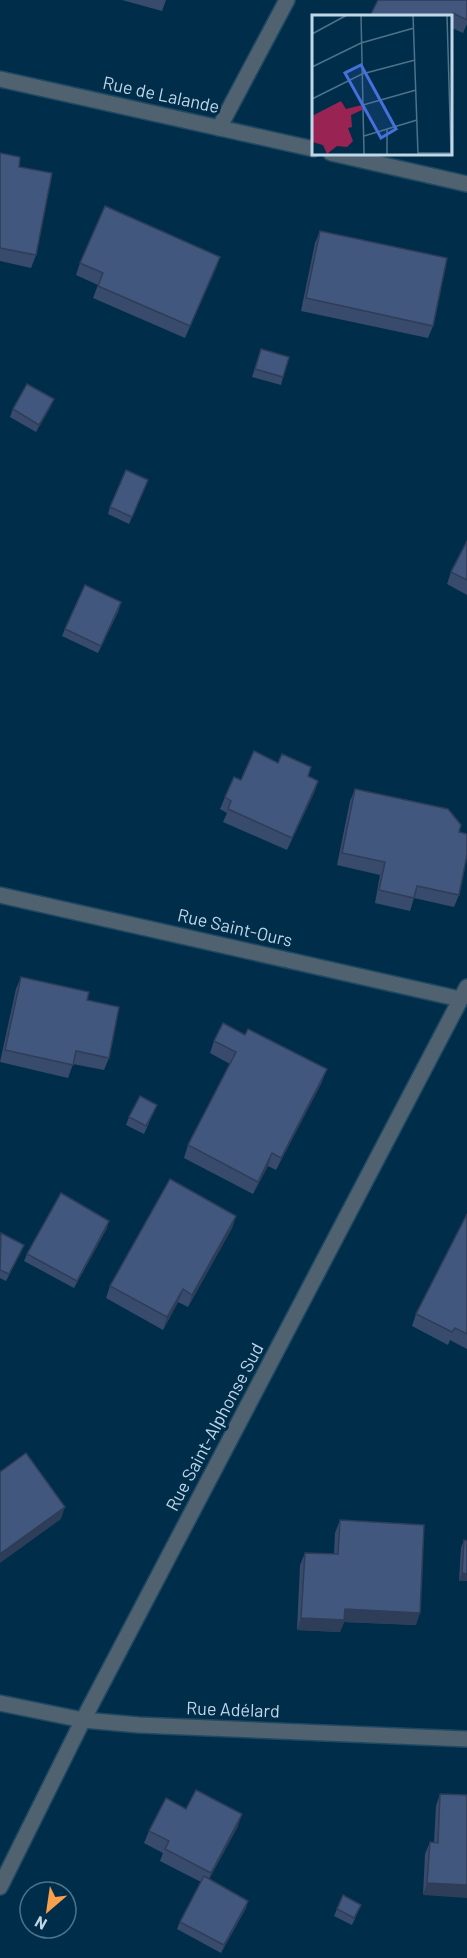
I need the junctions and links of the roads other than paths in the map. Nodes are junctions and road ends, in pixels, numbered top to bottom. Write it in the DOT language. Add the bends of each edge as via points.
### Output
graph roads {
  1 [pos="287,0"];
  2 [pos="0,80"];
  3 [pos="219,128"];
  4 [pos="312,149"];
  5 [pos="335,154"];
  6 [pos="467,184"];
  7 [pos="0,895"];
  8 [pos="464,993"];
  9 [pos="0,1703"];
  10 [pos="83,1720"];
  11 [pos="467,1739"];
  12 [pos="0,1887"];
  1 -- 3 [label="street"];
  2 -- 3 [label="street, Rue de Lalande"];
  3 -- 4 [label="street, Rue de Lalande"];
  5 -- 6 [label="street"];
  7 -- 8 [label="street, Rue Saint-Ours"];
  8 -- 10 [label="street, Rue Saint-Alphonse Sud"];
  9 -- 10 [label="street, Rue Adélard"];
  10 -- 11 [label="street, Rue Adélard"];
  10 -- 12 [label="street, Rue Saint-Alphonse Sud"];
}
